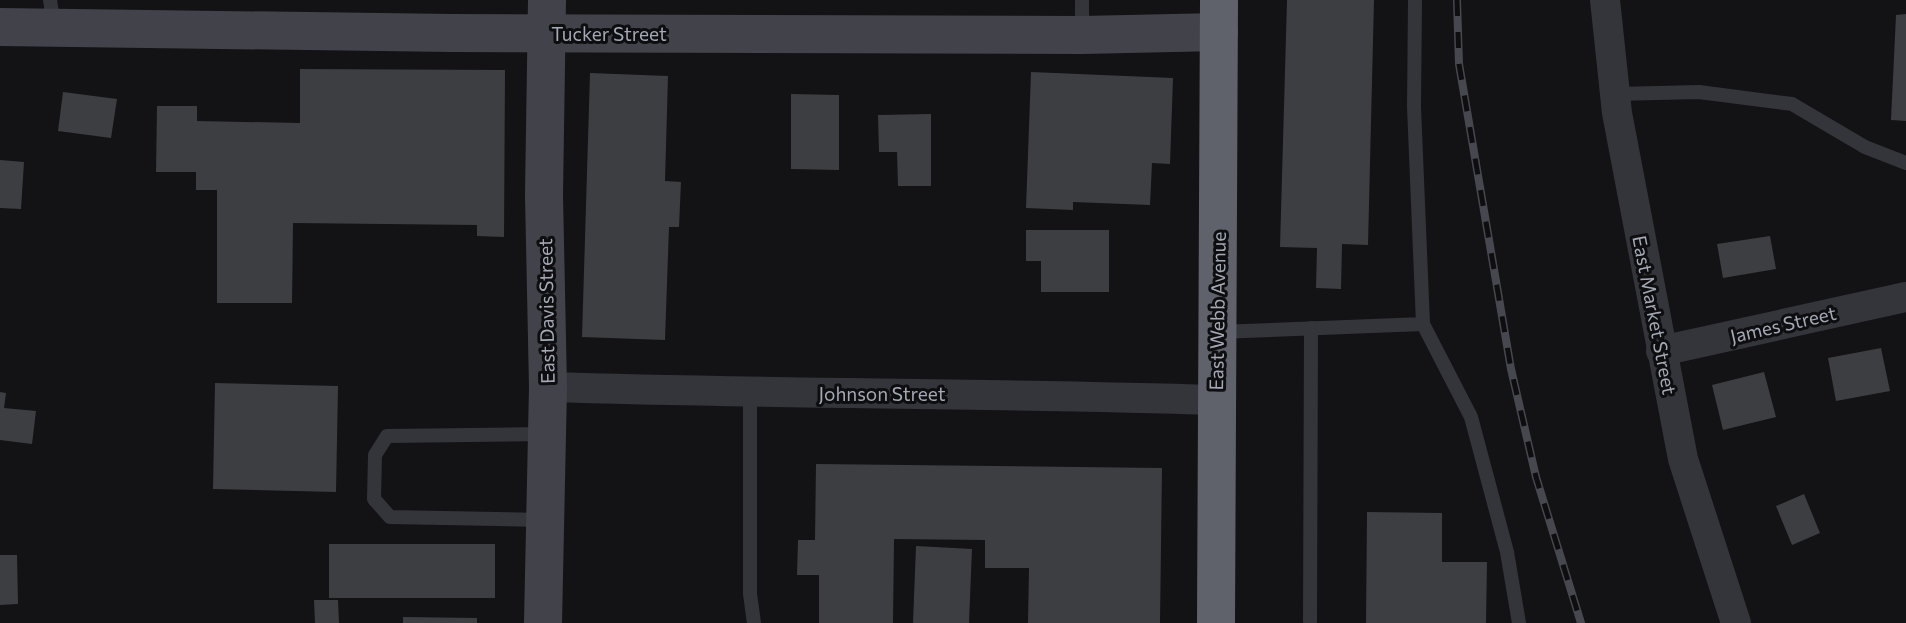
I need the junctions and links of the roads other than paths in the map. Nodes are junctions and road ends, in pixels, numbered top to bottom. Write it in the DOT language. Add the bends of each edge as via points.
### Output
graph roads {
  1 [pos="1415,0"];
  2 [pos="1605,0"];
  3 [pos="52,14"];
  4 [pos="547,16"];
  5 [pos="1219,16"];
  6 [pos="1082,18"];
  7 [pos="0,27"];
  8 [pos="1615,94"];
  9 [pos="1906,163"];
  10 [pos="1906,297"];
  11 [pos="1423,324"];
  12 [pos="1311,328"];
  13 [pos="1217,332"];
  14 [pos="1661,352"];
  15 [pos="548,387"];
  16 [pos="750,393"];
  17 [pos="1215,400"];
  18 [pos="547,434"];
  19 [pos="545,520"];
  20 [pos="1310,621"];
  21 [pos="543,623"];
  22 [pos="754,623"];
  23 [pos="1216,623"];
  24 [pos="1519,623"];
  25 [pos="1736,623"];
  1 -- 11 [label="lane" via="1414,107"];
  2 -- 8 [label="street, East Market Street"];
  3 -- 4 [label="street, Tucker Street"];
  3 -- 7 [label="street, Tucker Street"];
  4 -- 6 [label="street, Tucker Street"];
  4 -- 15 [label="street, East Davis Street"];
  5 -- 6 [label="street, Tucker Street"];
  5 -- 13 [label="highway, East Webb Avenue"];
  8 -- 9 [label="lane" via="1699,92 1792,104 1865,147"];
  8 -- 14 [label="street, East Market Street"];
  10 -- 14 [label="street, James Street"];
  11 -- 12 [label="lane"];
  11 -- 24 [label="lane" via="1471,417 1507,552"];
  12 -- 13 [label="lane"];
  12 -- 20 [label="lane"];
  13 -- 17 [label="highway, East Webb Avenue"];
  14 -- 25 [label="street, East Market Street" via="1683,459"];
  15 -- 16 [label="street, Johnson Street"];
  15 -- 18 [label="street, East Davis Street"];
  16 -- 17 [label="street, Johnson Street" via="993,393"];
  16 -- 22 [label="lane"];
  17 -- 23 [label="highway, East Webb Avenue"];
  18 -- 19 [label="street, East Davis Street"];
  18 -- 19 [label="lane" via="387,436 375,455 374,499 390,517"];
  19 -- 21 [label="street, East Davis Street"];
}
